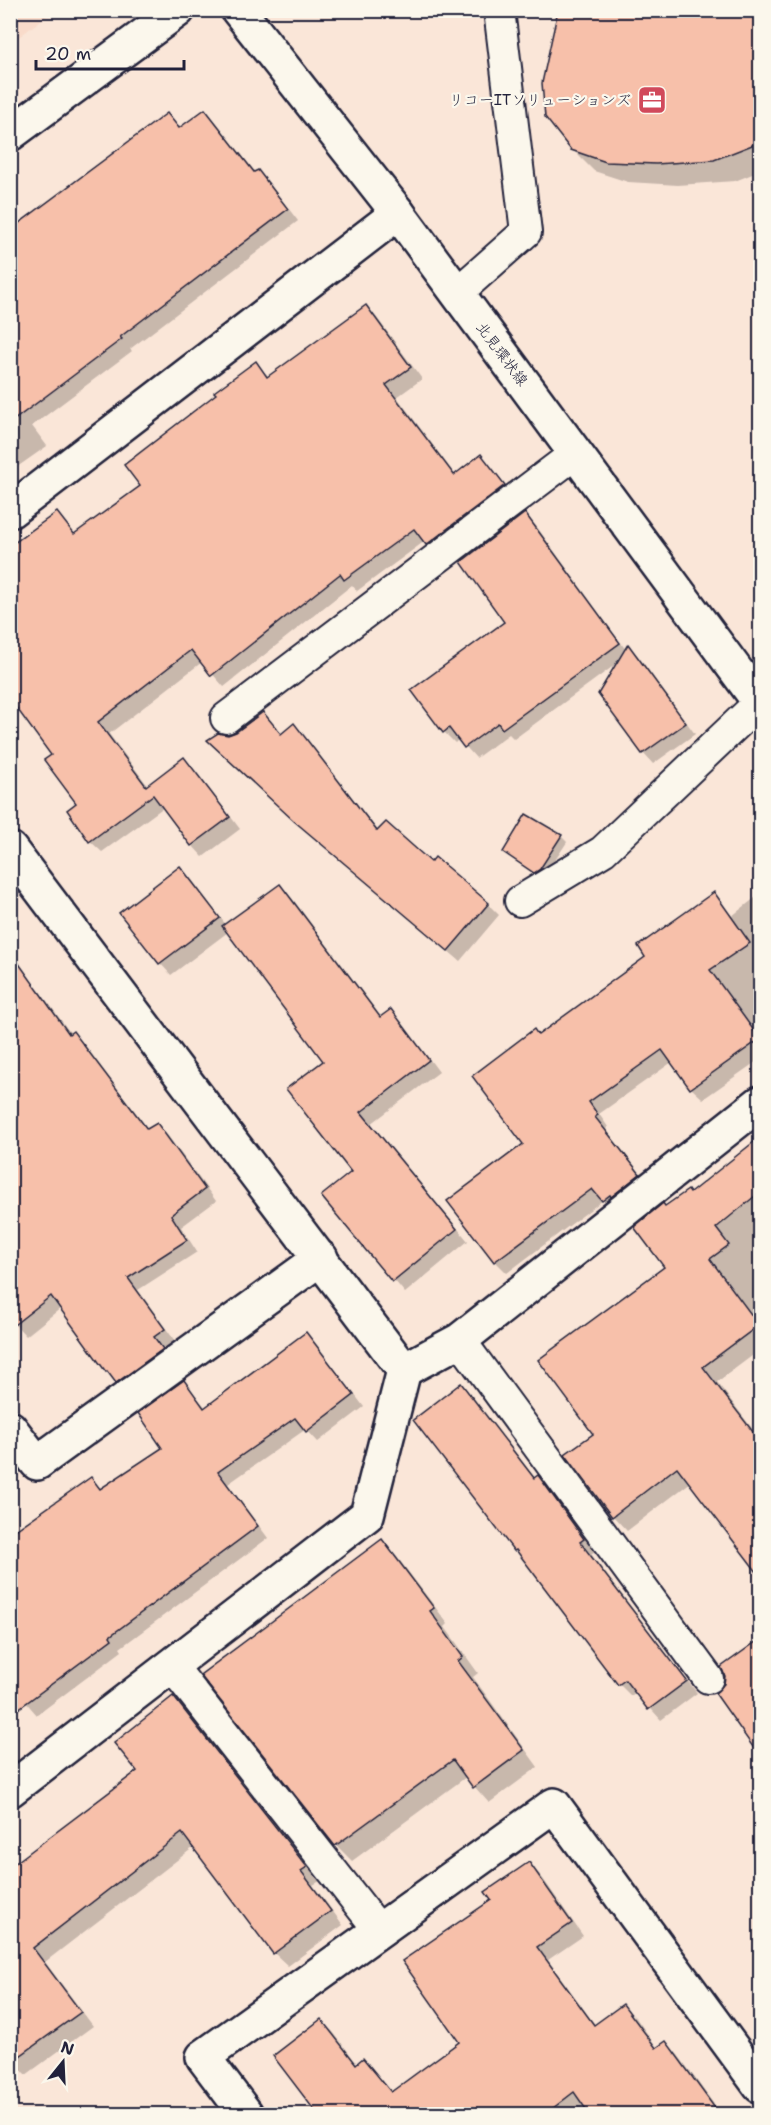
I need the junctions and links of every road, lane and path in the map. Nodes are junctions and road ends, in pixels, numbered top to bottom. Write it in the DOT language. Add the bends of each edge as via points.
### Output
graph roads {
  1 [pos="178,10"];
  2 [pos="238,10"];
  3 [pos="498,10"];
  4 [pos="10,134"];
  5 [pos="398,213"];
  6 [pos="457,293"];
  7 [pos="576,453"];
  8 [pos="10,511"];
  9 [pos="760,702"];
  10 [pos="226,718"];
  11 [pos="11,851"];
  12 [pos="520,901"];
  13 [pos="760,1103"];
  14 [pos="321,1258"];
  15 [pos="460,1340"];
  16 [pos="404,1370"];
  17 [pos="10,1428"];
  18 [pos="171,1665"];
  19 [pos="708,1678"];
  20 [pos="10,1790"];
  21 [pos="379,1930"];
  22 [pos="760,2086"];
  23 [pos="246,2115"];
  1 -- 4 [label="street"];
  2 -- 5 [label="street, 北見環状線"];
  3 -- 6 [label="lane" via="526,232"];
  5 -- 6 [label="street, 北見環状線"];
  5 -- 8 [label="street"];
  6 -- 7 [label="street, 北見環状線"];
  7 -- 9 [label="street, 北見環状線"];
  7 -- 10 [label="lane"];
  9 -- 12 [label="lane" via="603,851"];
  11 -- 14 [label="street"];
  13 -- 15 [label="street"];
  14 -- 16 [label="street"];
  14 -- 17 [label="street" via="37,1463"];
  15 -- 16 [label="street"];
  15 -- 19 [label="lane"];
  16 -- 18 [label="street" via="367,1515"];
  18 -- 20 [label="street"];
  18 -- 21 [label="lane"];
  21 -- 22 [label="street" via="554,1805"];
  21 -- 23 [label="street" via="203,2057"];
}
